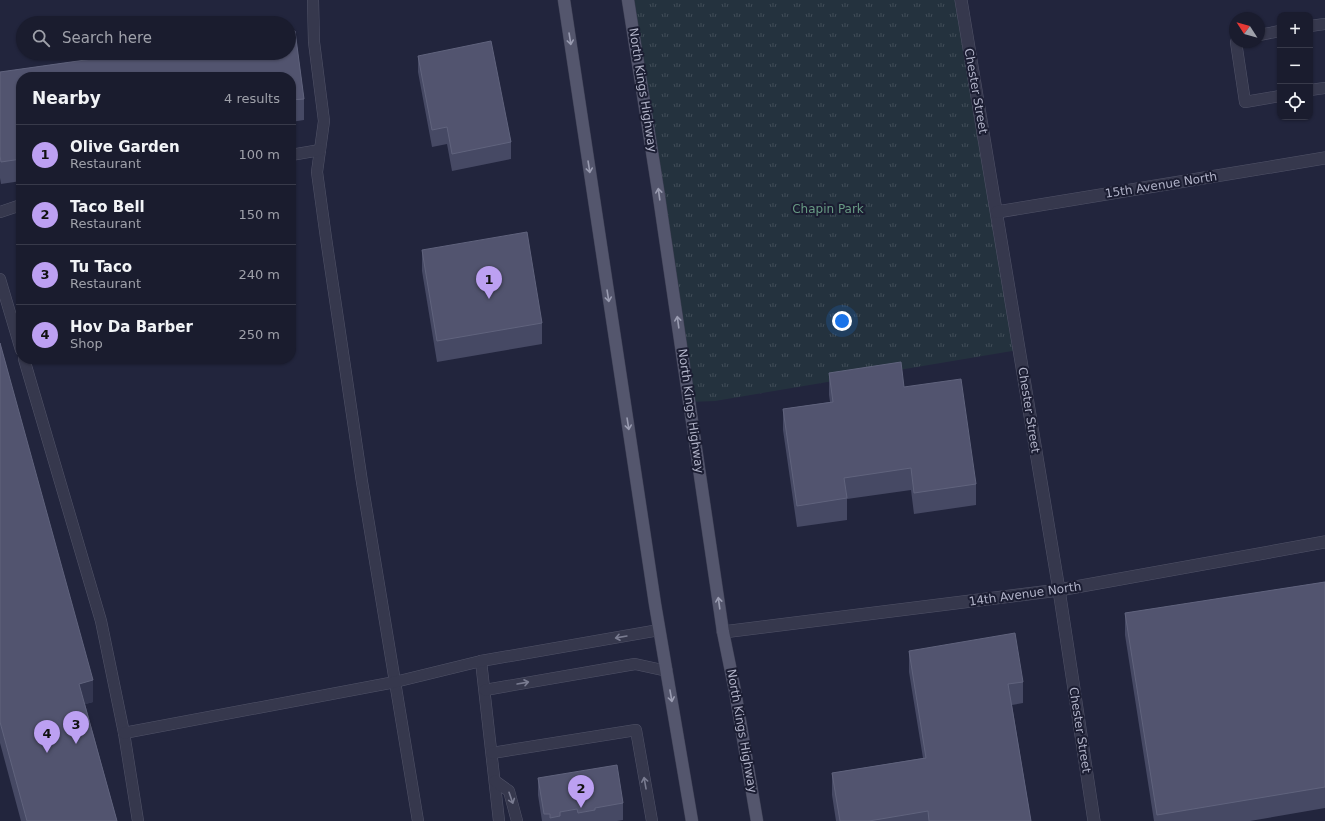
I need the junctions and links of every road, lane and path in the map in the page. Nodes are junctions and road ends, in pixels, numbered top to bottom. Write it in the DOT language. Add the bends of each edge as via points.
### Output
graph roads {
  1 [pos="313,0"];
  2 [pos="564,0"];
  3 [pos="628,0"];
  4 [pos="961,0"];
  5 [pos="1325,24"];
  6 [pos="1313,26"];
  7 [pos="1277,32"];
  8 [pos="1265,34"];
  9 [pos="1237,48"];
  10 [pos="1325,88"];
  11 [pos="1313,90"];
  12 [pos="1277,97"];
  13 [pos="320,150"];
  14 [pos="296,154"];
  15 [pos="1325,158"];
  16 [pos="16,207"];
  17 [pos="0,212"];
  18 [pos="997,212"];
  19 [pos="0,279"];
  20 [pos="16,333"];
  21 [pos="25,364"];
  22 [pos="1325,542"];
  23 [pos="1059,590"];
  24 [pos="659,630"];
  25 [pos="723,632"];
  26 [pos="481,661"];
  27 [pos="667,671"];
  28 [pos="395,682"];
  29 [pos="485,690"];
  30 [pos="124,733"];
  31 [pos="492,753"];
  32 [pos="495,781"];
  33 [pos="138,821"];
  34 [pos="418,821"];
  35 [pos="499,821"];
  36 [pos="516,821"];
  37 [pos="652,821"];
  38 [pos="692,821"];
  39 [pos="757,821"];
  40 [pos="1094,821"];
  1 -- 13 [label="lane" via="314,42 324,121"];
  2 -- 24 [label="main road, one-way"];
  25 -- 3 [label="main road, North Kings Highway, one-way"];
  4 -- 18 [label="street, Chester Street"];
  5 -- 6 [label="lane"];
  7 -- 8 [label="lane"];
  9 -- 12 [label="lane" via="1245,102"];
  10 -- 11 [label="lane"];
  13 -- 14 [label="lane"];
  13 -- 28 [label="lane" via="317,172 334,298"];
  15 -- 18 [label="street, 15th Avenue North"];
  16 -- 17 [label="lane"];
  18 -- 23 [label="street, Chester Street"];
  19 -- 20 [label="lane"];
  21 -- 30 [label="lane" via="101,621"];
  22 -- 23 [label="street, 14th Avenue North"];
  23 -- 25 [label="street, 14th Avenue North"];
  23 -- 40 [label="street, Chester Street"];
  24 -- 26 [label="lane, one-way"];
  24 -- 27 [label="main road"];
  25 -- 39 [label="main road, North Kings Highway"];
  26 -- 28 [label="lane"];
  26 -- 29 [label="lane"];
  29 -- 27 [label="lane, one-way" via="636,664"];
  27 -- 38 [label="main road, one-way"];
  28 -- 30 [label="lane"];
  28 -- 34 [label="lane"];
  29 -- 31 [label="lane"];
  30 -- 33 [label="lane"];
  31 -- 32 [label="lane"];
  37 -- 31 [label="lane, one-way" via="636,730"];
  32 -- 35 [label="lane"];
  32 -- 36 [label="lane, one-way" via="509,791"];
}
